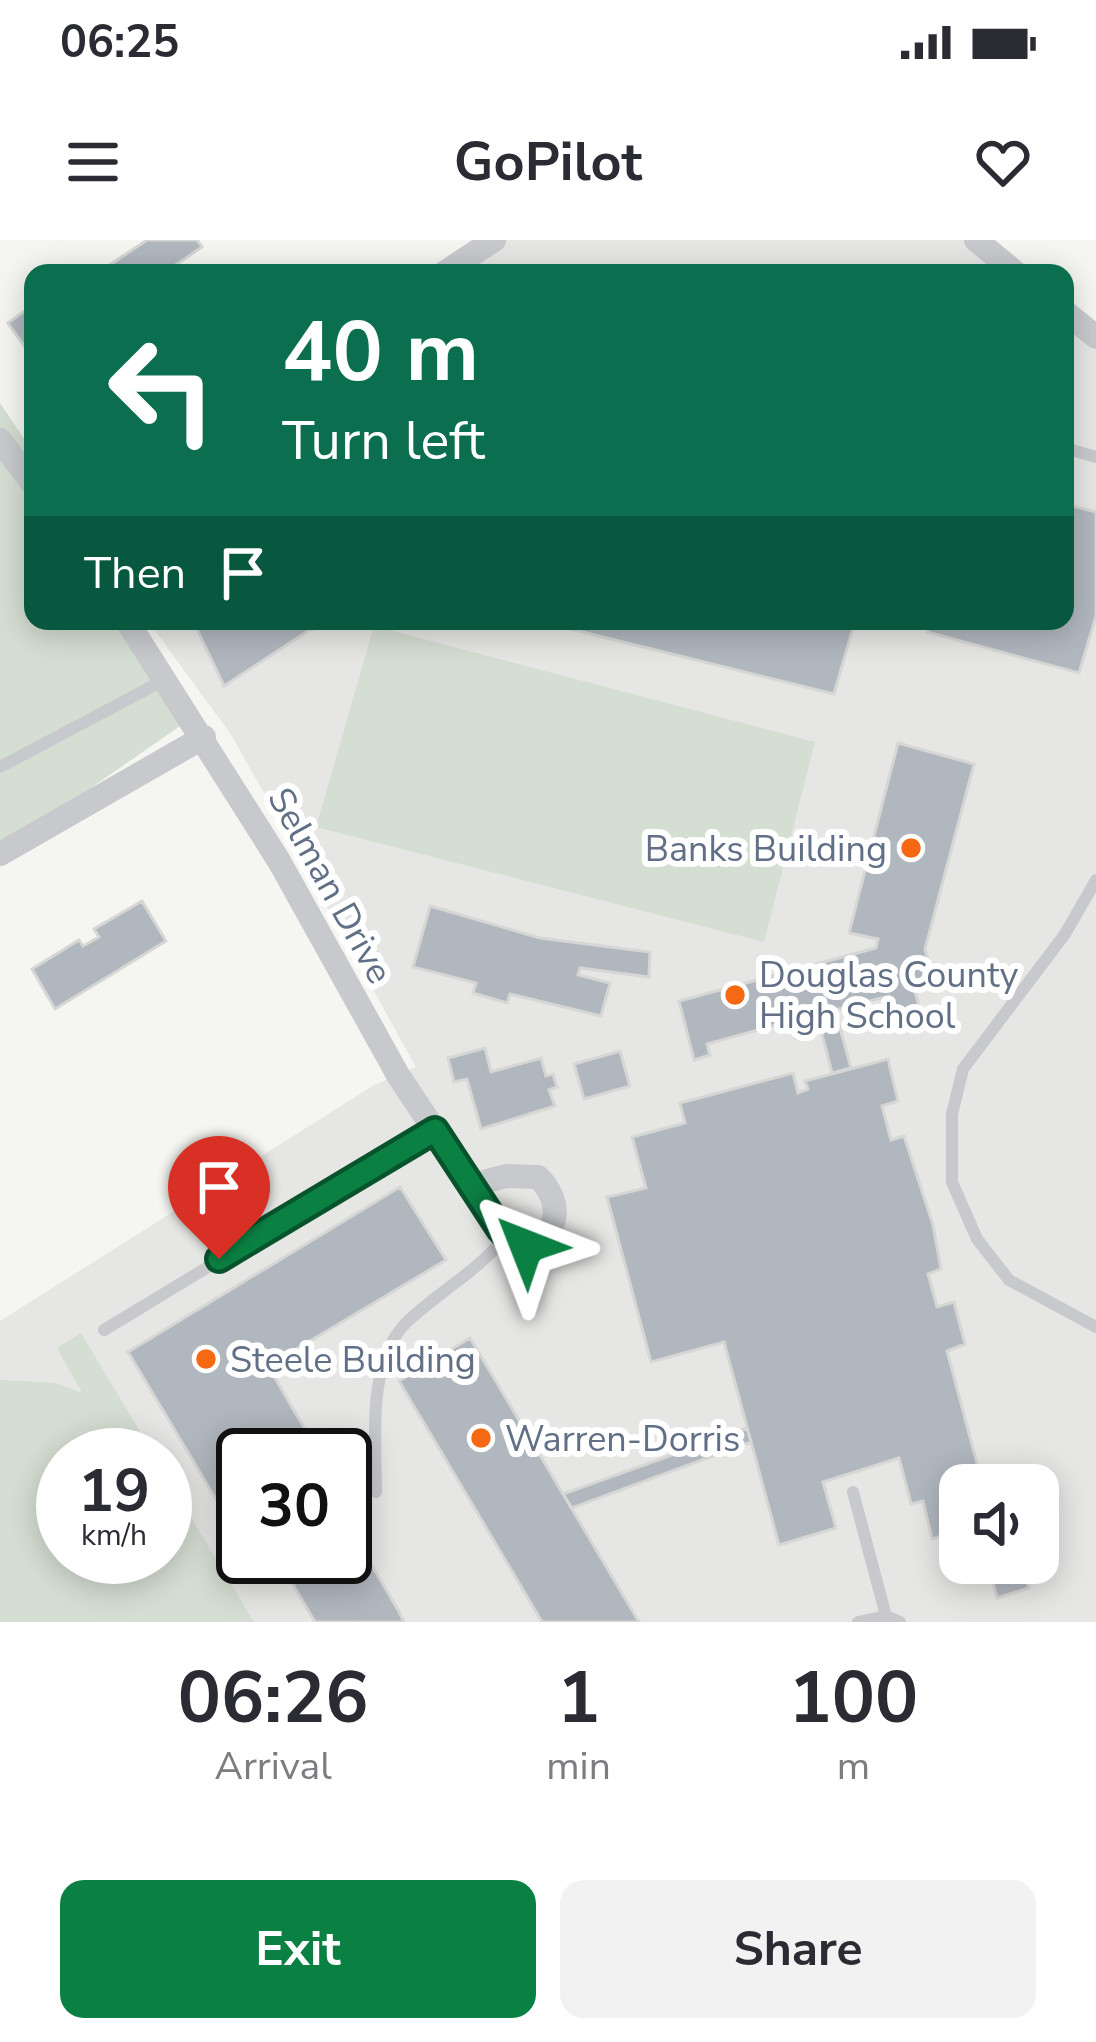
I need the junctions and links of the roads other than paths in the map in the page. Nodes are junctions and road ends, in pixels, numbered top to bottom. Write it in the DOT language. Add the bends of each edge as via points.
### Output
graph roads {
  1 [pos="494,240"];
  2 [pos="976,240"];
  3 [pos="458,264"];
  4 [pos="1005,264"];
  5 [pos="0,440"];
  6 [pos="24,472"];
  7 [pos="134,630"];
  8 [pos="166,680"];
  9 [pos="204,736"];
  10 [pos="0,767"];
  11 [pos="0,854"];
  12 [pos="1096,880"];
  13 [pos="435,1130"];
  14 [pos="472,1184"];
  15 [pos="506,1235"];
  16 [pos="1096,1327"];
  17 [pos="104,1330"];
  18 [pos="376,1492"];
  19 [pos="853,1492"];
  20 [pos="886,1616"];
  21 [pos="858,1622"];
  22 [pos="900,1622"];
  1 -- 3 [label="street"];
  2 -- 4 [label="street"];
  5 -- 6 [label="street"];
  7 -- 8 [label="street, Selman Drive"];
  8 -- 9 [label="street, Selman Drive"];
  8 -- 10 [label="lane"];
  9 -- 11 [label="street"];
  9 -- 13 [label="street, Selman Drive"];
  12 -- 16 [label="lane" via="963,1069 952,1114 952,1182 977,1239 1009,1280"];
  13 -- 14 [label="street, Selman Drive"];
  13 -- 17 [label="lane"];
  14 -- 15 [label="street, Selman Drive"];
  14 -- 15 [label="street" via="525,1175 548,1187 556,1217 549,1232 526,1246"];
  15 -- 18 [label="lane" via="482,1266 405,1324 390,1351 377,1407"];
  19 -- 20 [label="lane"];
  20 -- 21 [label="lane"];
  20 -- 22 [label="lane"];
}
